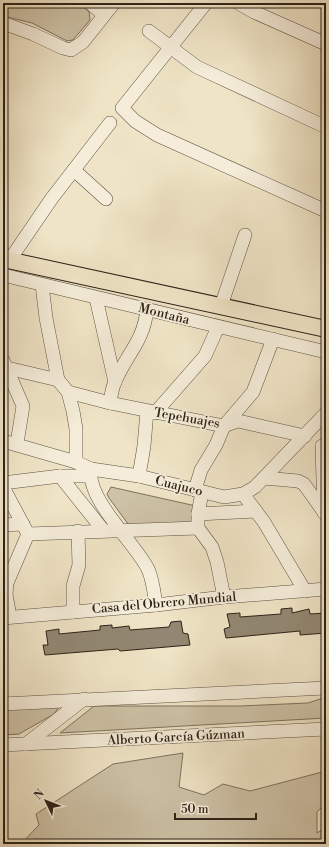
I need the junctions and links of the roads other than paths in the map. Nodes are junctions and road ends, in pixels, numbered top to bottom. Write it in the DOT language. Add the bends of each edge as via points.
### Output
graph roads {
  1 [pos="90,3"];
  2 [pos="114,3"];
  3 [pos="206,3"];
  4 [pos="238,3"];
  5 [pos="104,15"];
  6 [pos="3,23"];
  7 [pos="149,31"];
  8 [pos="326,44"];
  9 [pos="170,46"];
  10 [pos="110,124"];
  11 [pos="326,127"];
  12 [pos="74,170"];
  13 [pos="106,199"];
  14 [pos="326,211"];
  15 [pos="245,235"];
  16 [pos="6,260"];
  17 [pos="3,275"];
  18 [pos="42,285"];
  19 [pos="96,298"];
  20 [pos="221,306"];
  21 [pos="147,309"];
  22 [pos="218,327"];
  23 [pos="326,329"];
  24 [pos="273,339"];
  25 [pos="326,352"];
  26 [pos="4,365"];
  27 [pos="58,380"];
  28 [pos="115,382"];
  29 [pos="68,392"];
  30 [pos="110,403"];
  31 [pos="151,412"];
  32 [pos="326,413"];
  33 [pos="224,426"];
  34 [pos="304,437"];
  35 [pos="3,441"];
  36 [pos="17,443"];
  37 [pos="324,447"];
  38 [pos="76,462"];
  39 [pos="91,472"];
  40 [pos="60,476"];
  41 [pos="139,476"];
  42 [pos="264,478"];
  43 [pos="3,483"];
  44 [pos="3,488"];
  45 [pos="199,491"];
  46 [pos="243,494"];
  47 [pos="256,511"];
  48 [pos="198,514"];
  49 [pos="325,514"];
  50 [pos="3,525"];
  51 [pos="198,528"];
  52 [pos="25,529"];
  53 [pos="103,530"];
  54 [pos="120,530"];
  55 [pos="78,531"];
  56 [pos="326,589"];
  57 [pos="305,591"];
  58 [pos="224,597"];
  59 [pos="156,605"];
  60 [pos="72,612"];
  61 [pos="7,618"];
  62 [pos="326,688"];
  63 [pos="84,700"];
  64 [pos="3,704"];
  65 [pos="326,729"];
  66 [pos="26,744"];
  67 [pos="3,745"];
  1 -- 5 [label="street"];
  2 -- 5 [label="street"];
  3 -- 9 [label="street"];
  4 -- 8 [label="street"];
  5 -- 6 [label="street" via="83,42 71,50"];
  7 -- 9 [label="street"];
  9 -- 11 [label="street" via="203,70"];
  9 -- 14 [label="street" via="122,108 135,121 156,135"];
  10 -- 12 [label="street"];
  12 -- 13 [label="street"];
  12 -- 16 [label="street"];
  15 -- 20 [label="street"];
  16 -- 20 [label="main road, Montaña"];
  17 -- 18 [label="street, Montaña"];
  18 -- 19 [label="street, Montaña"];
  18 -- 27 [label="street"];
  19 -- 21 [label="street, Montaña"];
  19 -- 28 [label="street"];
  20 -- 23 [label="main road, Montaña"];
  21 -- 22 [label="street, Montaña"];
  21 -- 28 [label="street" via="141,337"];
  22 -- 24 [label="street, Montaña"];
  22 -- 31 [label="street" via="205,356"];
  24 -- 25 [label="street, Montaña"];
  24 -- 33 [label="street" via="253,392"];
  26 -- 27 [label="street"];
  26 -- 36 [label="street" via="23,406"];
  27 -- 29 [label="street"];
  28 -- 30 [label="street"];
  29 -- 30 [label="street, Tepehuajes"];
  29 -- 38 [label="street" via="76,429"];
  30 -- 31 [label="street, Tepehuajes"];
  31 -- 33 [label="street, Tepehuajes"];
  31 -- 41 [label="street"];
  32 -- 34 [label="street, Cuajuco"];
  33 -- 34 [label="street, Tepehuajes" via="238,421"];
  33 -- 45 [label="street" via="201,470"];
  34 -- 37 [label="street, Tepehuajes"];
  34 -- 42 [label="street, Cuajuco"];
  35 -- 36 [label="street, Cuajuco"];
  36 -- 38 [label="street, Cuajuco"];
  37 -- 49 [label="street"];
  38 -- 39 [label="street, Cuajuco"];
  39 -- 40 [label="street"];
  39 -- 41 [label="street, Cuajuco"];
  39 -- 54 [label="street" via="94,489"];
  40 -- 43 [label="street"];
  40 -- 53 [label="street"];
  41 -- 45 [label="street, Cuajuco"];
  42 -- 46 [label="street, Cuajuco"];
  42 -- 49 [label="street" via="298,481 304,484"];
  44 -- 52 [label="street"];
  45 -- 46 [label="street, Cuajuco" via="224,497"];
  45 -- 48 [label="street"];
  46 -- 47 [label="street"];
  47 -- 48 [label="street"];
  47 -- 57 [label="street"];
  48 -- 51 [label="street"];
  50 -- 52 [label="street"];
  51 -- 54 [label="street"];
  51 -- 58 [label="street" via="212,548"];
  52 -- 55 [label="street"];
  52 -- 61 [label="street" via="7,583"];
  53 -- 54 [label="street"];
  53 -- 55 [label="street"];
  54 -- 59 [label="street" via="148,569"];
  55 -- 60 [label="street" via="79,565 72,586"];
  56 -- 57 [label="street, Casa del Obrero Mundial"];
  57 -- 58 [label="street, Casa del Obrero Mundial"];
  58 -- 59 [label="street, Casa del Obrero Mundial"];
  59 -- 60 [label="street, Casa del Obrero Mundial"];
  60 -- 61 [label="street, Casa del Obrero Mundial"];
  62 -- 63 [label="street"];
  63 -- 64 [label="street"];
  63 -- 66 [label="street"];
  65 -- 66 [label="street, Alberto García Gúzman"];
  66 -- 67 [label="street, Alberto García Gúzman"];
}
